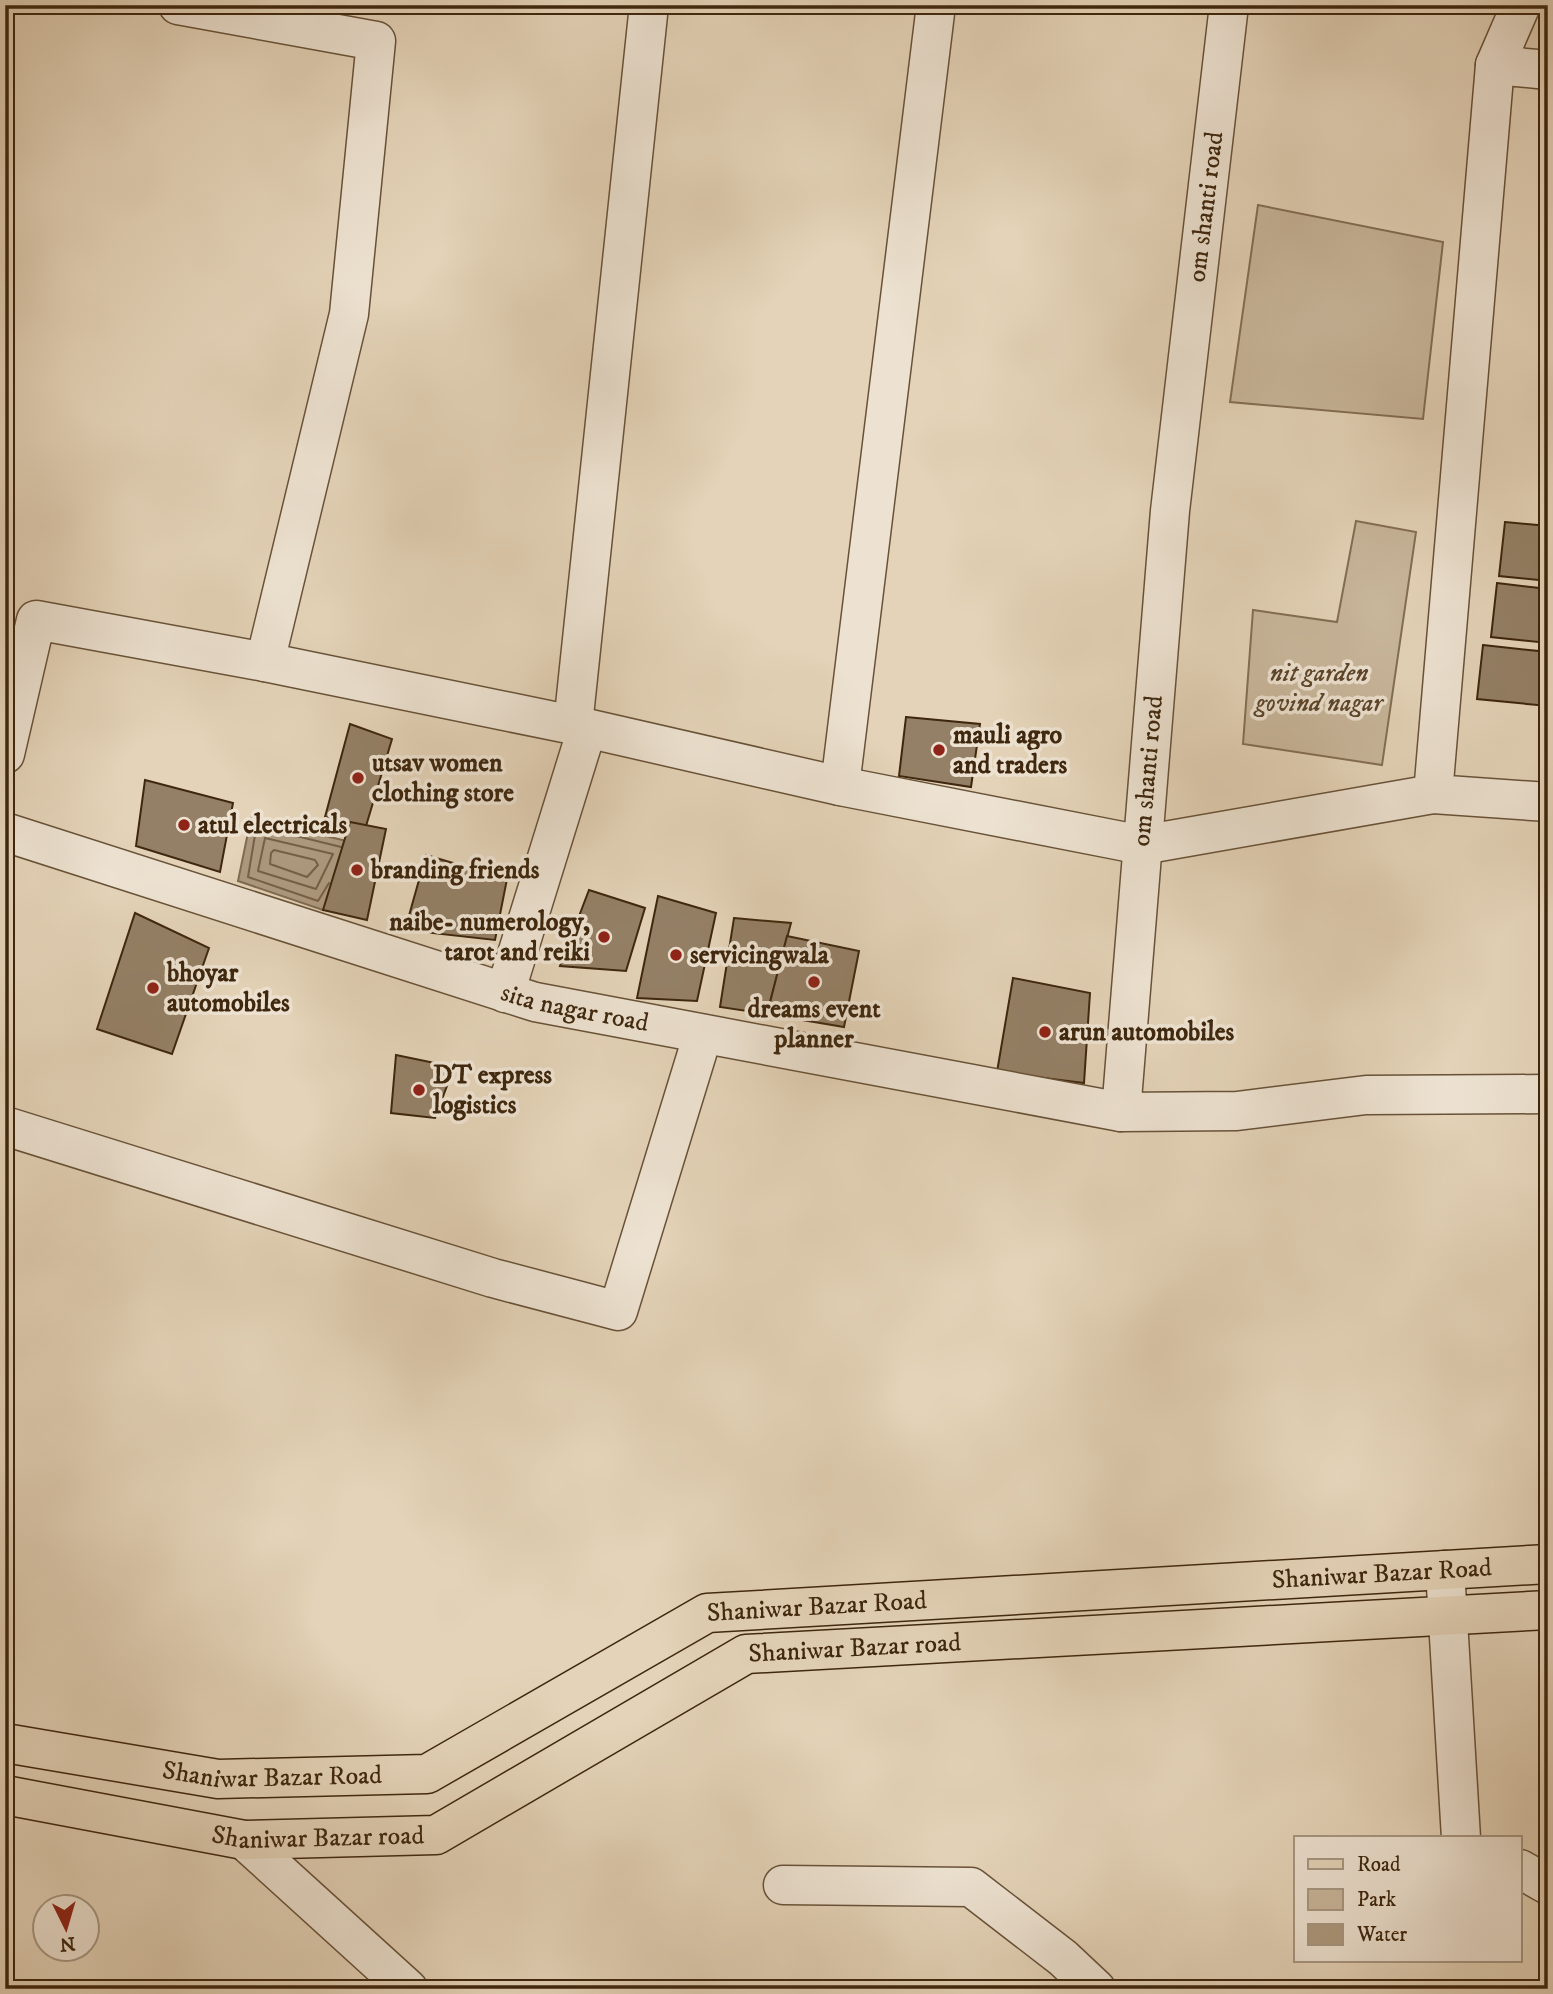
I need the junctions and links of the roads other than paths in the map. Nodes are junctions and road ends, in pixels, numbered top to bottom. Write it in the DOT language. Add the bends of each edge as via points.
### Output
graph roads {
  1 [pos="178,5"];
  2 [pos="649,5"];
  3 [pos="936,5"];
  4 [pos="1229,5"];
  5 [pos="1521,5"];
  6 [pos="1495,65"];
  7 [pos="1548,70"];
  8 [pos="265,662"];
  9 [pos="580,727"];
  10 [pos="5,754"];
  11 [pos="840,786"];
  12 [pos="1433,794"];
  13 [pos="1548,802"];
  14 [pos="5,832"];
  15 [pos="1142,845"];
  16 [pos="505,993"];
  17 [pos="703,1034"];
  18 [pos="1548,1094"];
  19 [pos="1121,1112"];
  20 [pos="5,1126"];
  21 [pos="1548,1564"];
  22 [pos="1445,1570"];
  23 [pos="1548,1609"];
  24 [pos="1447,1616"];
  25 [pos="5,1743"];
  26 [pos="5,1795"];
  27 [pos="1461,1836"];
  28 [pos="244,1840"];
  29 [pos="1522,1870"];
  30 [pos="783,1885"];
  31 [pos="1548,1885"];
  32 [pos="408,1989"];
  33 [pos="1096,1989"];
  1 -- 8 [label="street" via="376,41 349,314"];
  2 -- 9 [label="street"];
  3 -- 11 [label="street"];
  4 -- 15 [label="street, om shanti road" via="1170,511"];
  5 -- 6 [label="street"];
  6 -- 7 [label="street"];
  6 -- 12 [label="street"];
  8 -- 9 [label="street"];
  8 -- 10 [label="street" via="36,620"];
  9 -- 11 [label="street"];
  9 -- 16 [label="street"];
  11 -- 15 [label="street"];
  12 -- 13 [label="street"];
  12 -- 15 [label="street"];
  14 -- 16 [label="street, sita nagar road"];
  15 -- 19 [label="street, om shanti road"];
  16 -- 17 [label="street, sita nagar road"];
  17 -- 19 [label="street, sita nagar road"];
  17 -- 20 [label="street" via="618,1311 493,1278"];
  18 -- 19 [label="street" via="1366,1095 1237,1111"];
  21 -- 22 [label="main road, Shaniwar Bazar Road"];
  22 -- 24 [label="street"];
  22 -- 25 [label="main road, Shaniwar Bazar Road" via="707,1613 427,1773 218,1779"];
  23 -- 24 [label="main road, Shaniwar Bazar road"];
  24 -- 27 [label="street"];
  24 -- 28 [label="main road, Shaniwar Bazar road" via="746,1654 436,1835"];
  26 -- 28 [label="main road, Shaniwar Bazar road"];
  28 -- 32 [label="street"];
  29 -- 31 [label="street"];
  30 -- 33 [label="street" via="971,1887"];
}
